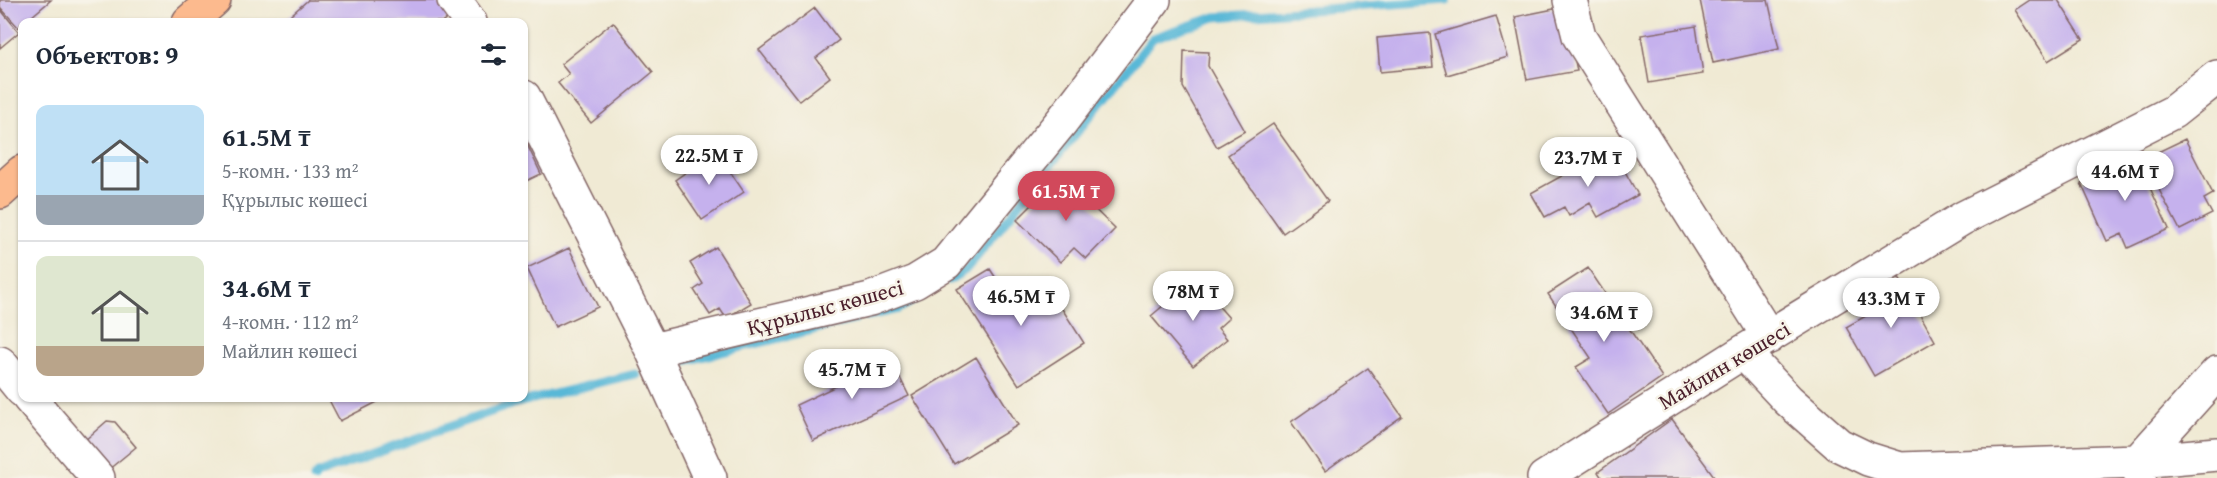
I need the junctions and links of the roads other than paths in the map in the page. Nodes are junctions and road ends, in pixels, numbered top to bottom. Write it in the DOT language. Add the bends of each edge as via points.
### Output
graph roads {
  1 [pos="214,0"];
  2 [pos="454,0"];
  3 [pos="1154,0"];
  4 [pos="1570,0"];
  5 [pos="194,18"];
  6 [pos="467,18"];
  7 [pos="2217,77"];
  8 [pos="528,105"];
  9 [pos="18,176"];
  10 [pos="0,192"];
  11 [pos="1756,345"];
  12 [pos="652,350"];
  13 [pos="0,363"];
  14 [pos="2217,373"];
  15 [pos="18,385"];
  16 [pos="32,402"];
  17 [pos="2217,454"];
  18 [pos="2140,469"];
  19 [pos="98,478"];
  20 [pos="710,478"];
  21 [pos="1544,478"];
  1 -- 5 [label="highway"];
  2 -- 6 [label="street"];
  3 -- 12 [label="street, Құрылыс көшесі" via="946,263 915,282 870,299"];
  4 -- 11 [label="street" via="1579,36"];
  7 -- 11 [label="street, Майлин көшесі" via="2173,112 1963,218"];
  8 -- 12 [label="street"];
  9 -- 10 [label="highway"];
  11 -- 18 [label="street" via="1788,400 1839,446 1868,459 1900,469"];
  11 -- 21 [label="street, Майлин көшесі"];
  12 -- 20 [label="street"];
  13 -- 15 [label="street"];
  14 -- 18 [label="street"];
  16 -- 19 [label="street"];
  17 -- 18 [label="street"];
}
